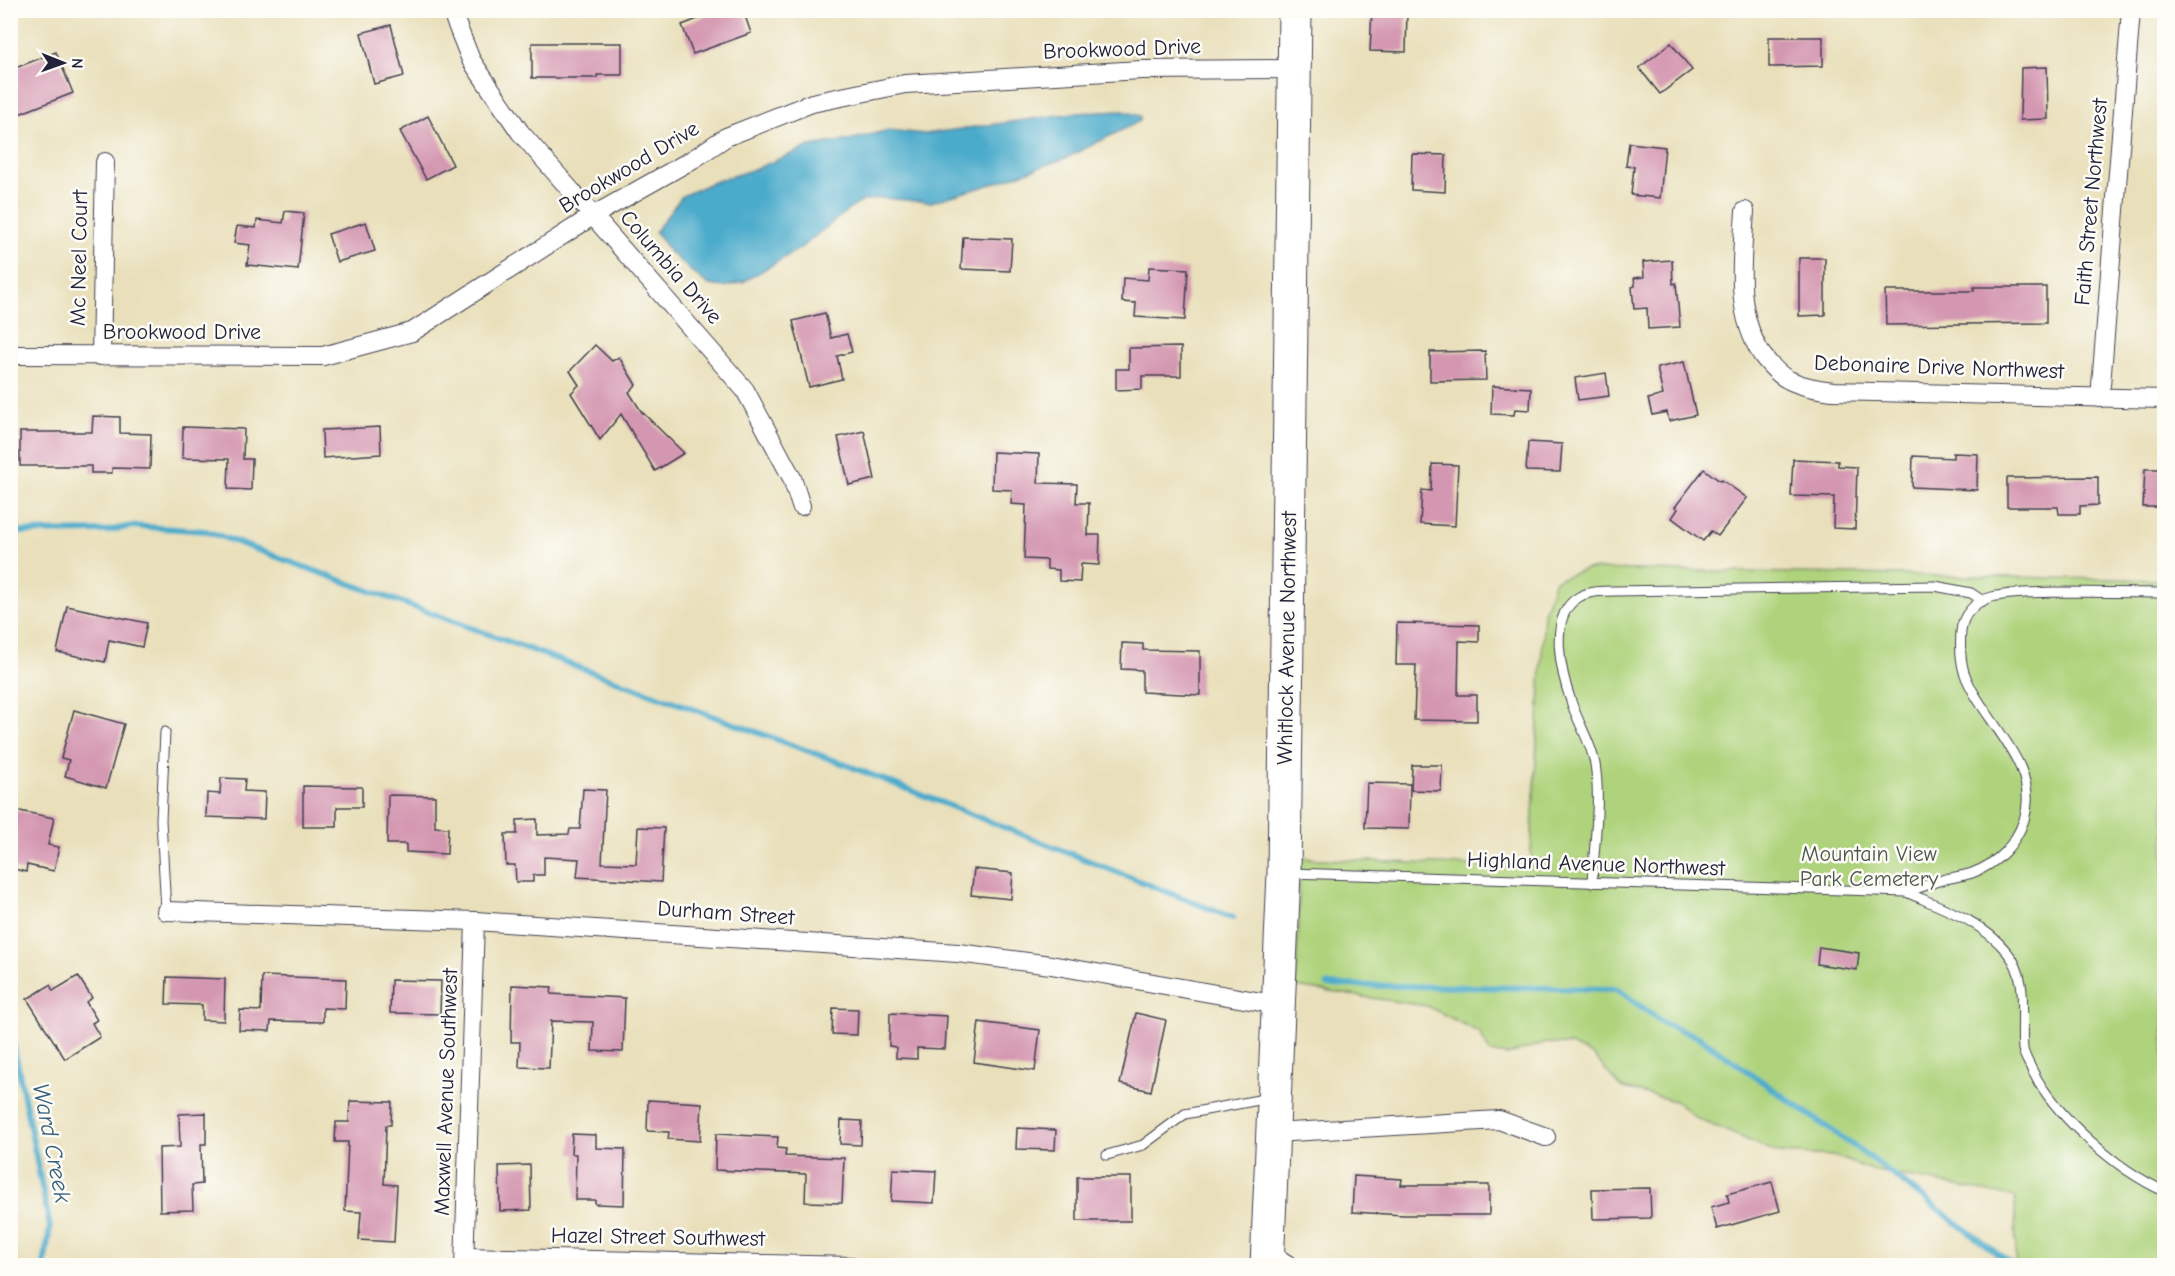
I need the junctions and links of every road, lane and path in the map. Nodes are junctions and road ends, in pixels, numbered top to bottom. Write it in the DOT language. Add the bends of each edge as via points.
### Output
graph roads {
  1 [pos="451,10"];
  2 [pos="1295,10"];
  3 [pos="2130,10"];
  4 [pos="1294,69"];
  5 [pos="105,162"];
  6 [pos="1745,211"];
  7 [pos="594,215"];
  8 [pos="10,355"];
  9 [pos="101,356"];
  10 [pos="2100,398"];
  11 [pos="2164,399"];
  12 [pos="801,506"];
  13 [pos="2164,593"];
  14 [pos="1983,601"];
  15 [pos="165,732"];
  16 [pos="1284,873"];
  17 [pos="1592,884"];
  18 [pos="1906,892"];
  19 [pos="166,911"];
  20 [pos="475,921"];
  21 [pos="1278,1005"];
  22 [pos="1274,1097"];
  23 [pos="1273,1133"];
  24 [pos="1546,1137"];
  25 [pos="1107,1155"];
  26 [pos="2164,1191"];
  27 [pos="464,1261"];
  28 [pos="1275,1261"];
  29 [pos="850,1266"];
  1 -- 7 [label="street, Columbia Drive" via="471,60 520,132"];
  2 -- 4 [label="highway, Whitlock Avenue Northwest"];
  3 -- 10 [label="street, Faith Street Northwest"];
  4 -- 7 [label="street, Brookwood Drive" via="1141,70 905,84 812,103 726,137"];
  4 -- 16 [label="highway, Whitlock Avenue Northwest"];
  5 -- 9 [label="street, Mc Neel Court"];
  6 -- 10 [label="street, Debonaire Drive Northwest" via="1741,288 1745,316 1768,364 1786,379 1808,388 1833,391"];
  7 -- 9 [label="street, Brookwood Drive" via="412,332 323,356"];
  7 -- 12 [label="street, Columbia Drive" via="745,390 792,478"];
  8 -- 9 [label="street, Brookwood Drive"];
  10 -- 11 [label="street, Debonaire Drive Northwest"];
  13 -- 14 [label="lane" via="2018,593"];
  14 -- 17 [label="lane" via="1971,593 1935,586 1615,591 1591,593 1571,602 1560,629 1559,646 1571,703 1591,747 1595,766"];
  14 -- 18 [label="lane" via="1962,622 1960,652 1964,672 2023,772 2026,813 2010,847 2000,857 1973,873"];
  15 -- 19 [label="lane" via="161,820"];
  16 -- 17 [label="lane, Highland Avenue Northwest"];
  16 -- 21 [label="highway, Whitlock Avenue Northwest"];
  17 -- 18 [label="lane, Highland Avenue Northwest"];
  18 -- 26 [label="lane" via="1964,916 2009,953 2022,990 2023,1052 2042,1089 2077,1129 2133,1174"];
  19 -- 20 [label="street, Durham Street"];
  20 -- 21 [label="street, Durham Street" via="958,953 1051,965"];
  20 -- 27 [label="street, Maxwell Avenue Southwest"];
  21 -- 22 [label="highway, Whitlock Avenue Northwest"];
  22 -- 23 [label="highway, Whitlock Avenue Northwest"];
  22 -- 25 [label="lane" via="1185,1114 1143,1145"];
  23 -- 24 [label="street" via="1499,1120"];
  23 -- 28 [label="highway, Whitlock Avenue Northwest"];
  27 -- 29 [label="street, Hazel Street Southwest"];
}
